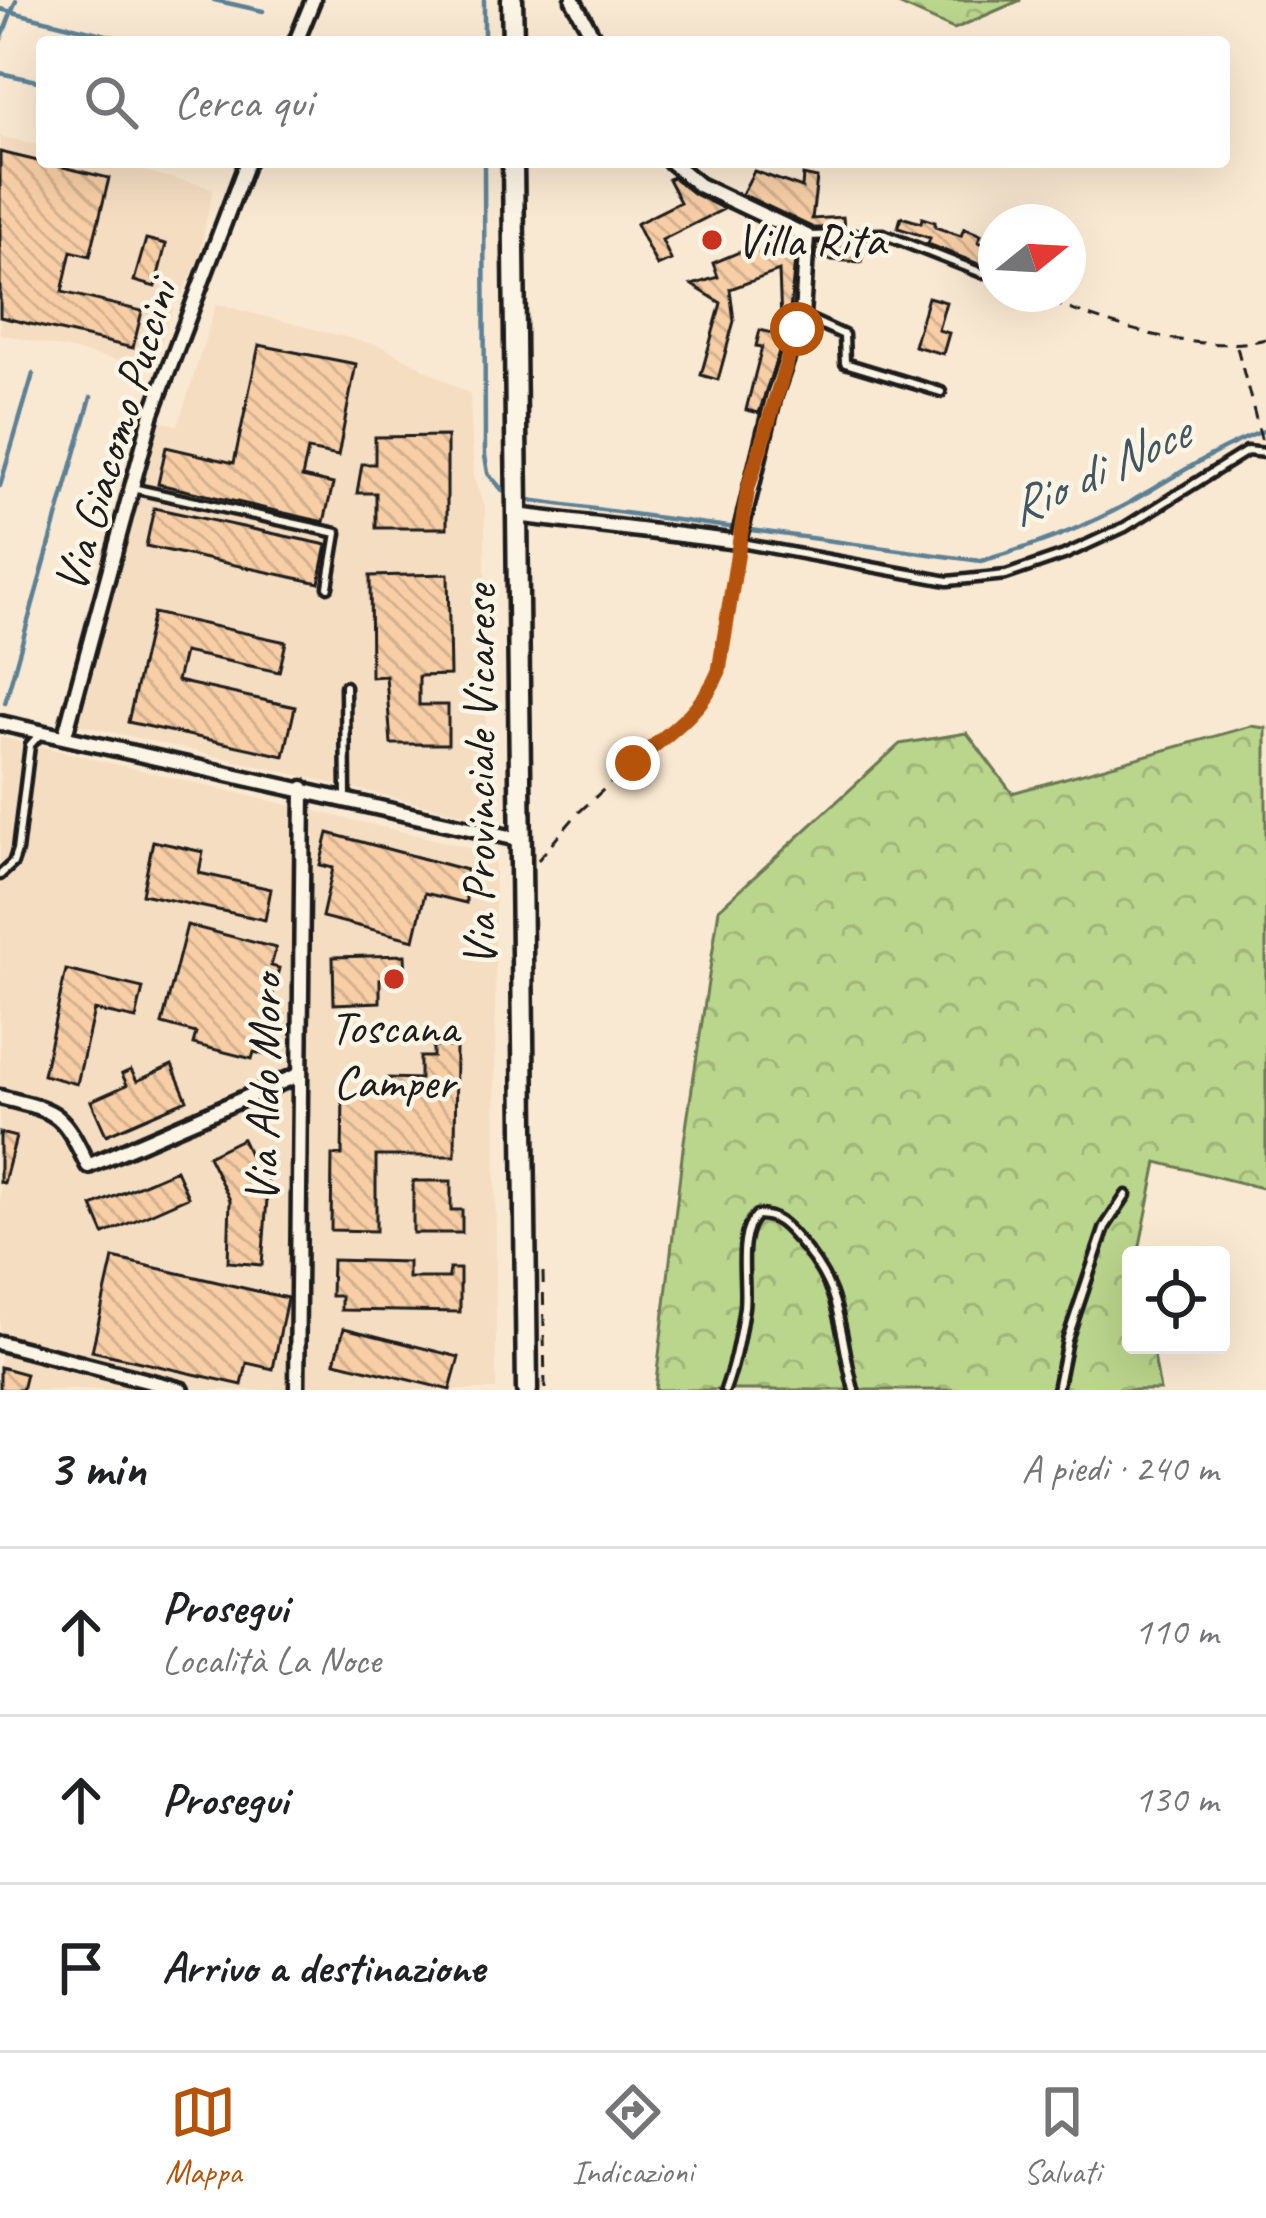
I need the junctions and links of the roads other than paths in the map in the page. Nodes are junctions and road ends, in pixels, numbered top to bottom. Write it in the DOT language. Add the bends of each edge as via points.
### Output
graph roads {
  1 [pos="314,0"];
  2 [pos="512,0"];
  3 [pos="573,0"];
  4 [pos="299,36"];
  5 [pos="512,36"];
  6 [pos="593,36"];
  7 [pos="245,168"];
  8 [pos="513,168"];
  9 [pos="678,168"];
  10 [pos="806,236"];
  11 [pos="978,271"];
  12 [pos="802,316"];
  13 [pos="941,392"];
  14 [pos="1266,453"];
  15 [pos="132,488"];
  16 [pos="516,515"];
  17 [pos="740,533"];
  18 [pos="328,587"];
  19 [pos="345,686"];
  20 [pos="0,723"];
  21 [pos="43,732"];
  22 [pos="65,735"];
  23 [pos="303,788"];
  24 [pos="346,799"];
  25 [pos="518,839"];
  26 [pos="0,875"];
  27 [pos="298,1075"];
  28 [pos="0,1097"];
  29 [pos="1126,1195"];
  30 [pos="0,1342"];
  31 [pos="182,1390"];
  32 [pos="297,1390"];
  33 [pos="526,1390"];
  34 [pos="725,1390"];
  35 [pos="854,1390"];
  36 [pos="1057,1390"];
  1 -- 4 [label="street"];
  2 -- 5 [label="main road"];
  3 -- 6 [label="street"];
  7 -- 15 [label="street, Via Giacomo Puccini" via="171,359"];
  8 -- 16 [label="main road, Via Provinciale Vicarese"];
  9 -- 10 [label="street"];
  10 -- 11 [label="lane" via="883,234"];
  10 -- 12 [label="street"];
  12 -- 13 [label="lane" via="844,335 845,363"];
  12 -- 17 [label="street"];
  14 -- 17 [label="lane" via="1247,451 1125,527 1006,575 948,581"];
  15 -- 18 [label="lane" via="337,533"];
  15 -- 22 [label="street, Via Giacomo Puccini"];
  16 -- 17 [label="street"];
  16 -- 25 [label="main road, Via Provinciale Vicarese"];
  19 -- 24 [label="lane"];
  20 -- 21 [label="street"];
  21 -- 22 [label="street"];
  21 -- 26 [label="lane" via="30,745 17,850"];
  22 -- 23 [label="street"];
  23 -- 24 [label="street"];
  23 -- 27 [label="street, Via Aldo Moro"];
  24 -- 25 [label="street"];
  25 -- 33 [label="main road, Via Provinciale Vicarese"];
  27 -- 28 [label="street" via="88,1166 64,1119"];
  27 -- 32 [label="street, Via Aldo Moro"];
  29 -- 36 [label="lane" via="1105,1227"];
  30 -- 31 [label="street"];
  34 -- 35 [label="lane" via="744,1302 748,1228 766,1215 796,1238 829,1282"];
}
